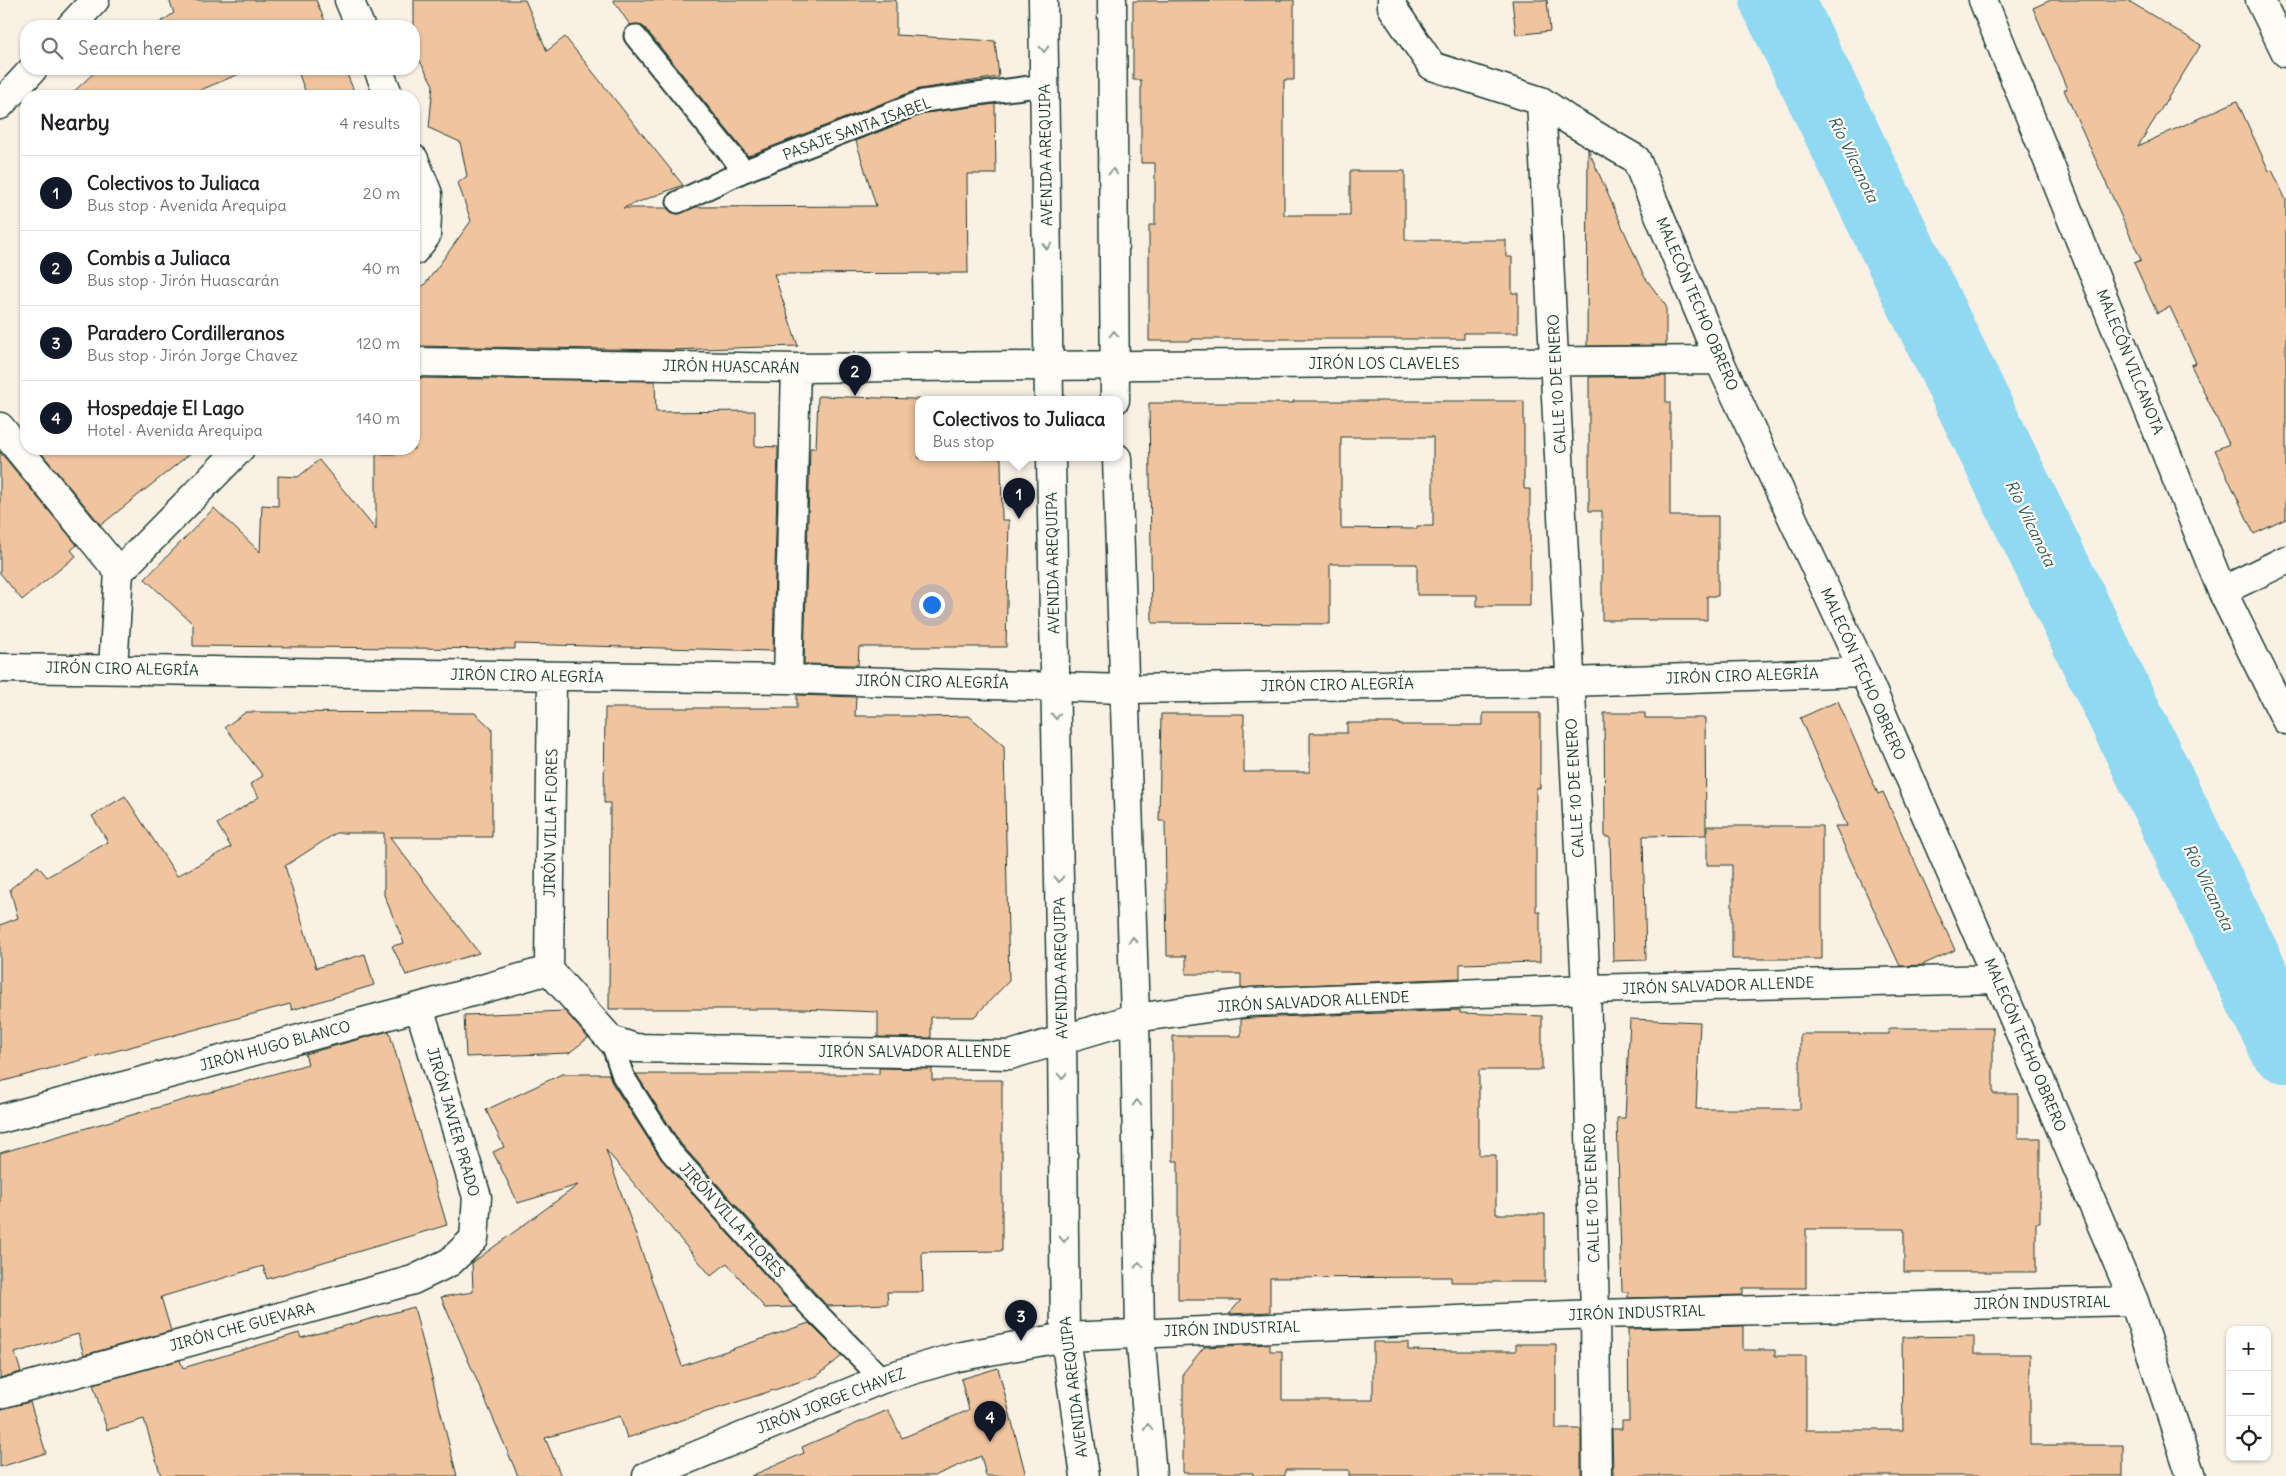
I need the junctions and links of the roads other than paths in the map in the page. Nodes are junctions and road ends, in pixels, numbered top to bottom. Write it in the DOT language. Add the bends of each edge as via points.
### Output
graph roads {
  1 [pos="94,0"];
  2 [pos="349,0"];
  3 [pos="1044,0"];
  4 [pos="1112,0"];
  5 [pos="1392,0"];
  6 [pos="1983,0"];
  7 [pos="2260,0"];
  8 [pos="76,20"];
  9 [pos="357,20"];
  10 [pos="635,36"];
  11 [pos="2286,53"];
  12 [pos="28,75"];
  13 [pos="380,75"];
  14 [pos="1045,85"];
  15 [pos="387,90"];
  16 [pos="1542,101"];
  17 [pos="0,105"];
  18 [pos="744,171"];
  19 [pos="420,174"];
  20 [pos="678,202"];
  21 [pos="420,244"];
  22 [pos="1719,360"];
  23 [pos="420,362"];
  24 [pos="1556,362"];
  25 [pos="1049,365"];
  26 [pos="1114,365"];
  27 [pos="796,368"];
  28 [pos="1049,396"];
  29 [pos="1115,396"];
  30 [pos="0,427"];
  31 [pos="20,451"];
  32 [pos="23,455"];
  33 [pos="234,455"];
  34 [pos="1050,461"];
  35 [pos="1117,461"];
  36 [pos="2286,560"];
  37 [pos="119,572"];
  38 [pos="2222,591"];
  39 [pos="0,668"];
  40 [pos="113,668"];
  41 [pos="1864,672"];
  42 [pos="552,676"];
  43 [pos="788,679"];
  44 [pos="1569,682"];
  45 [pos="1055,685"];
  46 [pos="1125,688"];
  47 [pos="2286,720"];
  48 [pos="548,970"];
  49 [pos="1997,979"];
  50 [pos="1586,990"];
  51 [pos="419,1007"];
  52 [pos="1135,1018"];
  53 [pos="612,1040"];
  54 [pos="1062,1040"];
  55 [pos="0,1119"];
  56 [pos="474,1239"];
  57 [pos="2134,1301"];
  58 [pos="1595,1314"];
  59 [pos="1140,1332"];
  60 [pos="1064,1337"];
  61 [pos="882,1379"];
  62 [pos="0,1394"];
  63 [pos="647,1476"];
  64 [pos="1085,1476"];
  65 [pos="1152,1476"];
  66 [pos="1597,1476"];
  67 [pos="2191,1476"];
  1 -- 8 [label="street"];
  2 -- 9 [label="street"];
  3 -- 14 [label="street, AVENIDA AREQUIPA, one-way"];
  26 -- 4 [label="street, one-way"];
  5 -- 16 [label="street, MALECÓN TECHO OBRERO" via="1392,7 1432,66"];
  6 -- 38 [label="street, MALECÓN VILCANOTA"];
  7 -- 11 [label="street"];
  10 -- 18 [label="lane"];
  12 -- 17 [label="street"];
  13 -- 15 [label="street"];
  14 -- 18 [label="lane, PASAJE SANTA ISABEL" via="923,101"];
  14 -- 25 [label="street, AVENIDA AREQUIPA, one-way"];
  16 -- 22 [label="street, MALECÓN TECHO OBRERO" via="1636,159"];
  16 -- 24 [label="street, CALLE 10 DE ENERO"];
  18 -- 20 [label="lane, PASAJE SANTA ISABEL"];
  19 -- 21 [label="street" via="428,194 426,236"];
  22 -- 24 [label="street, JIRÓN LOS CLAVELES"];
  22 -- 41 [label="street, MALECÓN TECHO OBRERO"];
  23 -- 27 [label="street, JIRÓN HUASCARÁN"];
  24 -- 26 [label="street, JIRÓN LOS CLAVELES"];
  24 -- 44 [label="street, CALLE 10 DE ENERO"];
  25 -- 26 [label="street, JIRÓN LOS CLAVELES"];
  25 -- 27 [label="street, JIRÓN HUASCARÁN"];
  25 -- 28 [label="street, AVENIDA AREQUIPA"];
  26 -- 29 [label="street"];
  27 -- 43 [label="street"];
  30 -- 31 [label="street"];
  32 -- 37 [label="street"];
  33 -- 37 [label="street"];
  34 -- 45 [label="street, AVENIDA AREQUIPA"];
  35 -- 46 [label="street"];
  36 -- 38 [label="street"];
  37 -- 40 [label="street"];
  38 -- 47 [label="street, MALECÓN VILCANOTA"];
  39 -- 40 [label="street, JIRÓN CIRO ALEGRÍA"];
  40 -- 42 [label="street, JIRÓN CIRO ALEGRÍA"];
  41 -- 44 [label="street, JIRÓN CIRO ALEGRÍA"];
  41 -- 49 [label="street, MALECÓN TECHO OBRERO"];
  42 -- 43 [label="street, JIRÓN CIRO ALEGRÍA"];
  42 -- 48 [label="street, JIRÓN VILLA FLORES"];
  43 -- 45 [label="street, JIRÓN CIRO ALEGRÍA"];
  44 -- 46 [label="street, JIRÓN CIRO ALEGRÍA"];
  44 -- 50 [label="street, CALLE 10 DE ENERO"];
  45 -- 46 [label="street, JIRÓN CIRO ALEGRÍA"];
  45 -- 54 [label="street, AVENIDA AREQUIPA, one-way"];
  52 -- 46 [label="street, one-way"];
  48 -- 51 [label="street, JIRÓN HUGO BLANCO"];
  48 -- 53 [label="street, JIRÓN SALVADOR ALLENDE"];
  49 -- 50 [label="street, JIRÓN SALVADOR ALLENDE"];
  49 -- 57 [label="street, MALECÓN TECHO OBRERO"];
  50 -- 52 [label="street, JIRÓN SALVADOR ALLENDE" via="1251,1002"];
  50 -- 58 [label="street, CALLE 10 DE ENERO"];
  51 -- 55 [label="street, JIRÓN HUGO BLANCO"];
  51 -- 56 [label="street, JIRÓN JAVIER PRADO" via="477,1197"];
  52 -- 54 [label="street, JIRÓN SALVADOR ALLENDE"];
  59 -- 52 [label="street, one-way"];
  53 -- 54 [label="street, JIRÓN SALVADOR ALLENDE" via="635,1048 1010,1055"];
  53 -- 61 [label="lane, JIRÓN VILLA FLORES" via="623,1076 671,1152 807,1303"];
  54 -- 60 [label="street, AVENIDA AREQUIPA, one-way"];
  56 -- 62 [label="street, JIRÓN CHE GUEVARA" via="450,1262 413,1280"];
  57 -- 58 [label="street, JIRÓN INDUSTRIAL"];
  57 -- 67 [label="street, MALECÓN TECHO OBRERO"];
  58 -- 59 [label="street, JIRÓN INDUSTRIAL"];
  58 -- 66 [label="street, CALLE 10 DE ENERO"];
  59 -- 60 [label="street, JIRÓN JORGE CHAVEZ"];
  65 -- 59 [label="street, one-way"];
  60 -- 61 [label="street, JIRÓN JORGE CHAVEZ" via="957,1357"];
  60 -- 64 [label="street, AVENIDA AREQUIPA"];
  61 -- 63 [label="street, JIRÓN JORGE CHAVEZ"];
}
